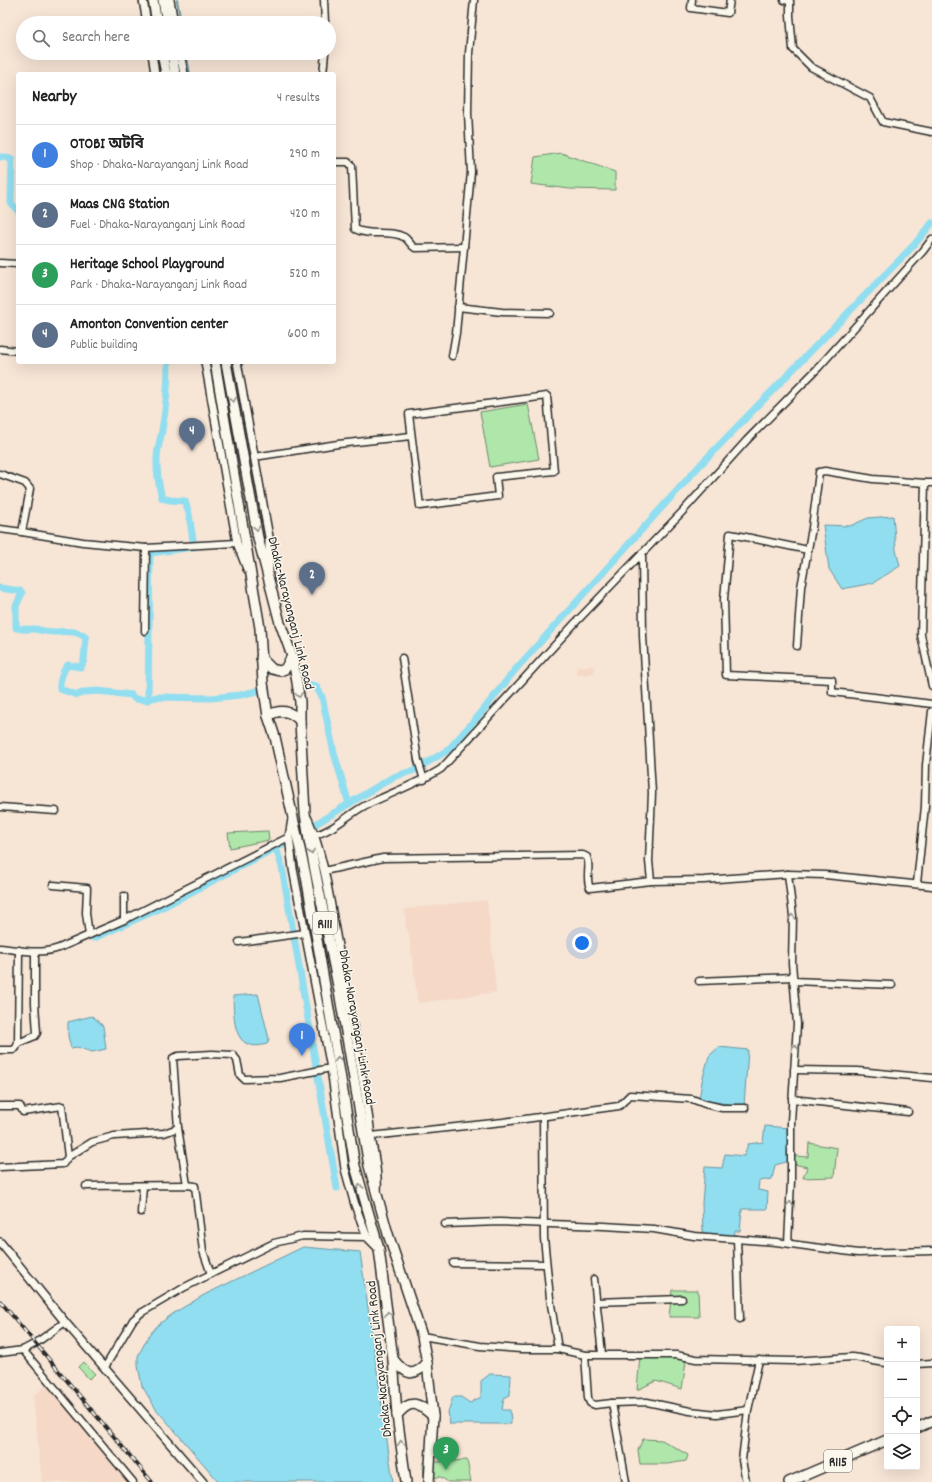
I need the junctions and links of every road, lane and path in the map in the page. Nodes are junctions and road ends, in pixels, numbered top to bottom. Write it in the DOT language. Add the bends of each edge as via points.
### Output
graph roads {
  1 [pos="147,0"];
  2 [pos="163,0"];
  3 [pos="170,0"];
  4 [pos="324,0"];
  5 [pos="474,0"];
  6 [pos="692,0"];
  7 [pos="730,0"];
  8 [pos="784,0"];
  9 [pos="147,16"];
  10 [pos="154,16"];
  11 [pos="166,16"];
  12 [pos="173,16"];
  13 [pos="325,16"];
  14 [pos="153,60"];
  15 [pos="163,60"];
  16 [pos="173,60"];
  17 [pos="181,60"];
  18 [pos="324,60"];
  19 [pos="156,72"];
  20 [pos="166,72"];
  21 [pos="175,72"];
  22 [pos="184,72"];
  23 [pos="323,72"];
  24 [pos="932,132"];
  25 [pos="336,162"];
  26 [pos="932,239"];
  27 [pos="464,247"];
  28 [pos="0,263"];
  29 [pos="16,264"];
  30 [pos="458,307"];
  31 [pos="550,313"];
  32 [pos="0,349"];
  33 [pos="16,351"];
  34 [pos="452,356"];
  35 [pos="205,364"];
  36 [pos="215,364"];
  37 [pos="226,364"];
  38 [pos="237,364"];
  39 [pos="411,436"];
  40 [pos="254,456"];
  41 [pos="0,474"];
  42 [pos="929,483"];
  43 [pos="0,530"];
  44 [pos="22,532"];
  45 [pos="237,543"];
  46 [pos="146,548"];
  47 [pos="808,550"];
  48 [pos="642,553"];
  49 [pos="269,578"];
  50 [pos="252,580"];
  51 [pos="145,631"];
  52 [pos="797,646"];
  53 [pos="292,656"];
  54 [pos="261,658"];
  55 [pos="402,658"];
  56 [pos="932,686"];
  57 [pos="932,704"];
  58 [pos="932,712"];
  59 [pos="268,716"];
  60 [pos="300,721"];
  61 [pos="929,765"];
  62 [pos="424,779"];
  63 [pos="0,807"];
  64 [pos="56,811"];
  65 [pos="305,813"];
  66 [pos="293,814"];
  67 [pos="315,835"];
  68 [pos="289,837"];
  69 [pos="324,871"];
  70 [pos="788,874"];
  71 [pos="651,881"];
  72 [pos="917,883"];
  73 [pos="53,884"];
  74 [pos="932,886"];
  75 [pos="124,896"];
  76 [pos="124,920"];
  77 [pos="303,933"];
  78 [pos="89,935"];
  79 [pos="238,942"];
  80 [pos="0,948"];
  81 [pos="19,950"];
  82 [pos="34,952"];
  83 [pos="793,979"];
  84 [pos="699,981"];
  85 [pos="892,985"];
  86 [pos="18,1043"];
  87 [pos="0,1050"];
  88 [pos="331,1068"];
  89 [pos="794,1070"];
  90 [pos="932,1078"];
  91 [pos="792,1099"];
  92 [pos="0,1106"];
  93 [pos="745,1108"];
  94 [pos="908,1112"];
  95 [pos="543,1117"];
  96 [pos="178,1128"];
  97 [pos="371,1136"];
  98 [pos="68,1157"];
  99 [pos="0,1167"];
  100 [pos="187,1185"];
  101 [pos="86,1186"];
  102 [pos="143,1186"];
  103 [pos="377,1195"];
  104 [pos="141,1212"];
  105 [pos="544,1223"];
  106 [pos="445,1224"];
  107 [pos="367,1237"];
  108 [pos="737,1239"];
  109 [pos="0,1242"];
  110 [pos="788,1243"];
  111 [pos="379,1249"];
  112 [pos="932,1251"];
  113 [pos="453,1263"];
  114 [pos="546,1264"];
  115 [pos="211,1274"];
  116 [pos="594,1279"];
  117 [pos="682,1299"];
  118 [pos="596,1302"];
  119 [pos="740,1319"];
  120 [pos="65,1322"];
  121 [pos="422,1336"];
  122 [pos="558,1349"];
  123 [pos="23,1350"];
  124 [pos="0,1353"];
  125 [pos="602,1354"];
  126 [pos="585,1355"];
  127 [pos="393,1359"];
  128 [pos="760,1360"];
  129 [pos="427,1363"];
  130 [pos="884,1363"];
  131 [pos="932,1363"];
  132 [pos="920,1364"];
  133 [pos="105,1367"];
  134 [pos="612,1403"];
  135 [pos="748,1410"];
  136 [pos="397,1415"];
  137 [pos="433,1416"];
  138 [pos="932,1421"];
  139 [pos="920,1427"];
  140 [pos="884,1441"];
  141 [pos="133,1482"];
  142 [pos="203,1482"];
  143 [pos="406,1482"];
  144 [pos="429,1482"];
  145 [pos="626,1482"];
  146 [pos="746,1482"];
  147 [pos="789,1482"];
  1 -- 9 [label="street"];
  1 -- 10 [label="main road"];
  2 -- 11 [label="main road"];
  3 -- 12 [label="street"];
  4 -- 13 [label="street"];
  5 -- 27 [label="street" via="469,53 470,172"];
  6 -- 7 [label="street" via="692,8 728,13"];
  8 -- 24 [label="street" via="790,1 793,49 811,67 870,98 883,122"];
  14 -- 19 [label="street"];
  15 -- 20 [label="main road"];
  16 -- 21 [label="main road"];
  17 -- 22 [label="street"];
  18 -- 23 [label="street"];
  25 -- 27 [label="street" via="348,162 352,166 355,229 361,232 402,236 415,248"];
  26 -- 48 [label="street" via="818,368"];
  27 -- 30 [label="street"];
  28 -- 29 [label="street"];
  30 -- 31 [label="street" via="502,312"];
  30 -- 34 [label="street"];
  32 -- 33 [label="street"];
  35 -- 45 [label="street"];
  36 -- 50 [label="main road, Dhaka-Narayanganj Link Road / R111"];
  37 -- 49 [label="main road, Dhaka-Narayanganj Link Road / R111, one-way" via="258,538"];
  38 -- 40 [label="street"];
  39 -- 39 [label="street" via="420,506 498,496 496,477 554,472 547,396 409,414"];
  39 -- 40 [label="street"];
  40 -- 49 [label="street" via="269,537"];
  41 -- 44 [label="street" via="25,483 30,489"];
  42 -- 47 [label="street" via="819,472"];
  42 -- 56 [label="street" via="921,635"];
  43 -- 44 [label="street"];
  44 -- 46 [label="street" via="83,542"];
  45 -- 46 [label="street"];
  45 -- 50 [label="street"];
  46 -- 51 [label="street"];
  47 -- 52 [label="street" via="801,587"];
  47 -- 57 [label="street" via="730,534 724,599 726,675 832,680 832,692"];
  48 -- 62 [label="street" via="460,751 441,770"];
  48 -- 71 [label="street" via="643,636 652,793 649,861"];
  49 -- 53 [label="main road, Dhaka-Narayanganj Link Road / R111" via="280,623"];
  50 -- 54 [label="main road, Dhaka-Narayanganj Link Road / R111" via="260,628"];
  53 -- 54 [label="main road" via="285,669 280,671 272,670"];
  53 -- 60 [label="main road, Dhaka-Narayanganj Link Road / R111, one-way" via="300,702"];
  54 -- 59 [label="main road, Dhaka-Narayanganj Link Road / R111"];
  55 -- 62 [label="street" via="418,760"];
  58 -- 61 [label="street"];
  59 -- 60 [label="main road" via="286,711"];
  59 -- 66 [label="main road, Dhaka-Narayanganj Link Road / R111"];
  60 -- 65 [label="main road, Dhaka-Narayanganj Link Road / R111"];
  61 -- 72 [label="street"];
  62 -- 67 [label="street" via="364,806 324,833"];
  63 -- 64 [label="street"];
  65 -- 67 [label="street"];
  65 -- 103 [label="main road, Dhaka-Narayanganj Link Road / R111, one-way" via="364,1138"];
  66 -- 68 [label="street"];
  111 -- 66 [label="main road, Dhaka-Narayanganj Link Road / R111, one-way" via="355,1166 316,931"];
  67 -- 69 [label="street"];
  68 -- 76 [label="street"];
  68 -- 77 [label="street"];
  69 -- 71 [label="street" via="383,858 583,855 589,861 590,888"];
  69 -- 97 [label="street"];
  70 -- 71 [label="street"];
  70 -- 72 [label="street"];
  83 -- 70 [label="street, one-way" via="793,916"];
  72 -- 74 [label="street"];
  73 -- 78 [label="street" via="85,886"];
  75 -- 76 [label="street"];
  76 -- 78 [label="street"];
  77 -- 79 [label="street"];
  77 -- 88 [label="street"];
  78 -- 82 [label="street" via="51,950"];
  80 -- 81 [label="street"];
  81 -- 82 [label="street"];
  81 -- 86 [label="street"];
  82 -- 86 [label="street" via="36,1033 35,1036"];
  83 -- 84 [label="street"];
  83 -- 85 [label="street"];
  89 -- 83 [label="street, one-way" via="797,1024"];
  86 -- 87 [label="street" via="13,1050"];
  88 -- 96 [label="street" via="280,1078 251,1080 240,1075 237,1060 233,1055 178,1056 173,1058"];
  88 -- 107 [label="street" via="345,1169"];
  89 -- 90 [label="street" via="858,1071"];
  89 -- 91 [label="street"];
  91 -- 94 [label="street"];
  110 -- 91 [label="street, one-way"];
  92 -- 98 [label="street" via="20,1106 23,1112 62,1106"];
  93 -- 95 [label="street" via="722,1108 692,1099 630,1095 618,1106"];
  95 -- 97 [label="street"];
  95 -- 105 [label="street"];
  96 -- 98 [label="street" via="164,1133 114,1136 92,1142"];
  96 -- 100 [label="street"];
  97 -- 103 [label="street" via="378,1180"];
  98 -- 99 [label="street" via="64,1164"];
  100 -- 102 [label="street"];
  100 -- 115 [label="street" via="194,1185 196,1188 204,1251"];
  101 -- 102 [label="street"];
  102 -- 104 [label="street"];
  103 -- 121 [label="main road, Dhaka-Narayanganj Link Road / R111"];
  105 -- 106 [label="street"];
  105 -- 108 [label="street" via="654,1229 694,1236"];
  105 -- 114 [label="street"];
  107 -- 111 [label="street"];
  107 -- 115 [label="street" via="303,1236 274,1243"];
  108 -- 110 [label="street"];
  108 -- 119 [label="street"];
  109 -- 120 [label="street"];
  110 -- 112 [label="street" via="858,1253"];
  127 -- 111 [label="main road, Dhaka-Narayanganj Link Road / R111, one-way"];
  113 -- 114 [label="street"];
  114 -- 122 [label="street"];
  115 -- 133 [label="street" via="179,1290 133,1320"];
  116 -- 118 [label="street"];
  117 -- 118 [label="street"];
  118 -- 125 [label="street"];
  120 -- 123 [label="street"];
  120 -- 133 [label="street"];
  121 -- 122 [label="street" via="480,1346"];
  121 -- 129 [label="main road, Dhaka-Narayanganj Link Road / R111"];
  122 -- 126 [label="street"];
  123 -- 124 [label="street"];
  123 -- 141 [label="street"];
  125 -- 126 [label="street"];
  125 -- 128 [label="street"];
  126 -- 134 [label="street" via="590,1403"];
  127 -- 129 [label="main road" via="403,1370 411,1373 418,1371"];
  127 -- 136 [label="main road, Dhaka-Narayanganj Link Road / R111"];
  128 -- 130 [label="street" via="794,1361 852,1356"];
  128 -- 135 [label="street"];
  129 -- 137 [label="main road, Dhaka-Narayanganj Link Road / R111"];
  131 -- 132 [label="street"];
  133 -- 142 [label="street"];
  134 -- 135 [label="street" via="647,1402 717,1414"];
  134 -- 145 [label="street"];
  135 -- 146 [label="street" via="742,1460"];
  136 -- 137 [label="main road" via="404,1407 413,1404 419,1405"];
  143 -- 136 [label="main road, Dhaka-Narayanganj Link Road / R111, one-way"];
  137 -- 144 [label="main road, Dhaka-Narayanganj Link Road / R111"];
  138 -- 139 [label="main road"];
  140 -- 147 [label="main road, R115"];
}
